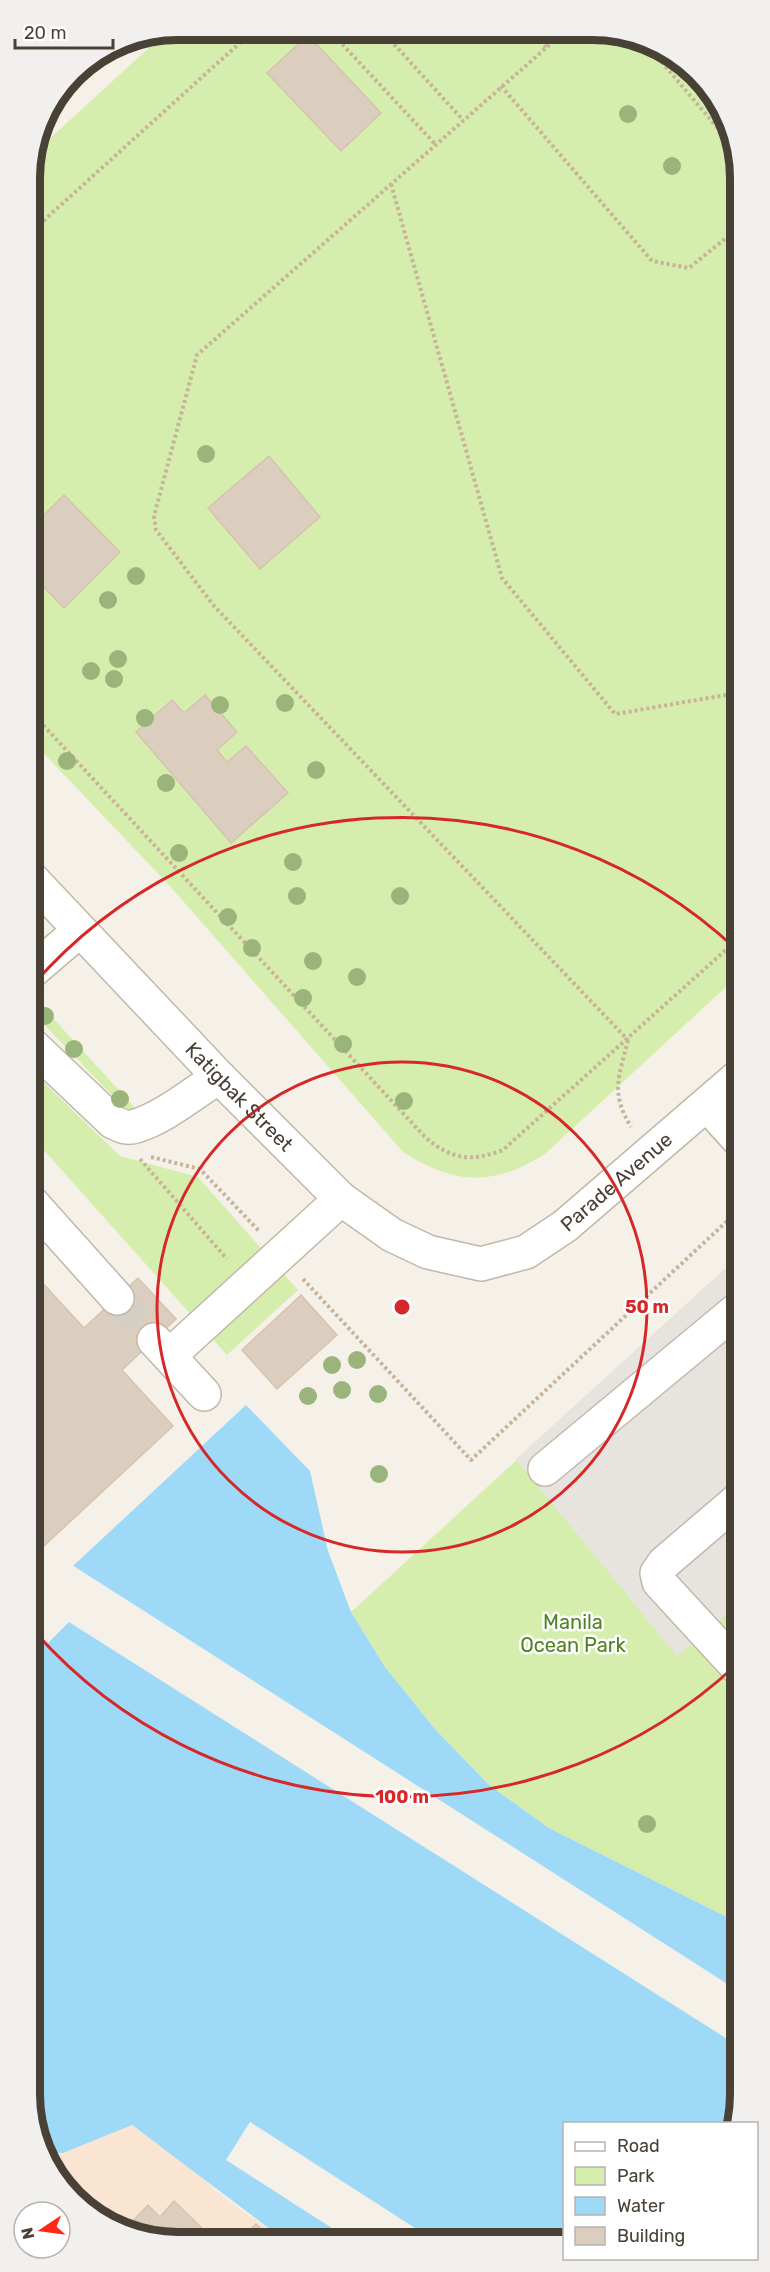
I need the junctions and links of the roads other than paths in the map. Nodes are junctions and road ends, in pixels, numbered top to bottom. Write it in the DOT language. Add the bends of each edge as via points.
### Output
graph roads {
  1 [pos="41,889"];
  2 [pos="79,931"];
  3 [pos="41,964"];
  4 [pos="41,1053"];
  5 [pos="219,1077"];
  6 [pos="730,1085"];
  7 [pos="707,1105"];
  8 [pos="730,1130"];
  9 [pos="341,1199"];
  10 [pos="40,1212"];
  11 [pos="481,1264"];
  12 [pos="117,1298"];
  13 [pos="729,1316"];
  14 [pos="204,1394"];
  15 [pos="545,1469"];
  16 [pos="729,1506"];
  17 [pos="729,1658"];
  1 -- 2 [label="street, Katigbak Street"];
  2 -- 3 [label="street"];
  2 -- 5 [label="street, Katigbak Street"];
  4 -- 5 [label="street" via="122,1127 154,1117"];
  5 -- 9 [label="street, Katigbak Street"];
  6 -- 7 [label="street, Parade Avenue"];
  7 -- 8 [label="street"];
  7 -- 11 [label="street, Parade Avenue" via="565,1226 526,1252"];
  9 -- 11 [label="street, Katigbak Street" via="392,1235 419,1248"];
  9 -- 14 [label="street" via="248,1283 162,1348"];
  10 -- 12 [label="street"];
  13 -- 15 [label="street"];
  16 -- 17 [label="street" via="657,1573 659,1582"];
}
